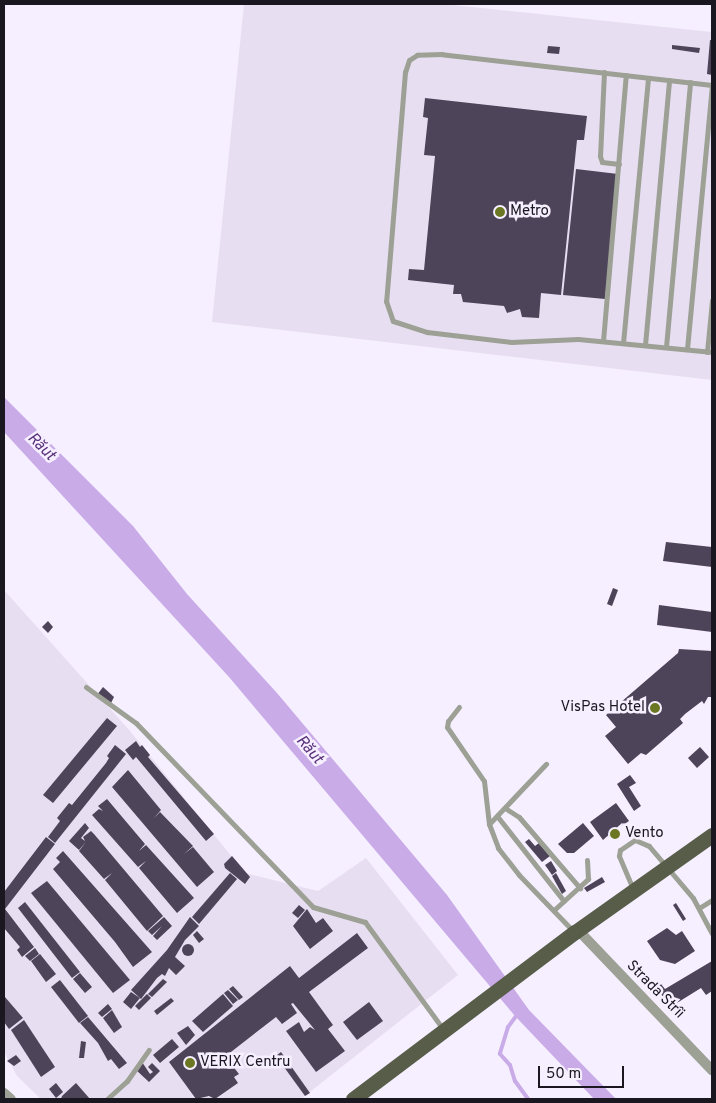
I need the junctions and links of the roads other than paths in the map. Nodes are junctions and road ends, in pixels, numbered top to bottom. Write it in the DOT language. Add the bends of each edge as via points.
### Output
graph roads {
  1 [pos="604,72"];
  2 [pos="626,75"];
  3 [pos="648,78"];
  4 [pos="669,80"];
  5 [pos="690,82"];
  6 [pos="712,85"];
  7 [pos="619,164"];
  8 [pos="712,300"];
  9 [pos="603,341"];
  10 [pos="623,343"];
  11 [pos="645,345"];
  12 [pos="666,347"];
  13 [pos="686,349"];
  14 [pos="710,352"];
  15 [pos="86,687"];
  16 [pos="459,707"];
  17 [pos="546,764"];
  18 [pos="505,808"];
  19 [pos="497,816"];
  20 [pos="489,824"];
  21 [pos="712,835"];
  22 [pos="587,860"];
  23 [pos="666,866"];
  24 [pos="580,888"];
  25 [pos="634,889"];
  26 [pos="712,900"];
  27 [pos="564,901"];
  28 [pos="699,908"];
  29 [pos="555,909"];
  30 [pos="576,931"];
  31 [pos="712,933"];
  32 [pos="444,1030"];
  33 [pos="149,1050"];
  34 [pos="712,1070"];
  35 [pos="4,1093"];
  36 [pos="11,1099"];
  37 [pos="107,1099"];
  38 [pos="353,1099"];
  1 -- 2 [label="lane"];
  1 -- 7 [label="lane" via="600,156 602,162"];
  1 -- 9 [label="lane" via="442,54 417,55 409,60 402,101 386,302 393,321 427,332 511,342"];
  2 -- 3 [label="lane"];
  2 -- 7 [label="lane"];
  3 -- 4 [label="lane"];
  3 -- 10 [label="lane"];
  4 -- 5 [label="lane"];
  4 -- 11 [label="lane"];
  5 -- 6 [label="lane"];
  5 -- 12 [label="lane"];
  6 -- 13 [label="lane"];
  7 -- 9 [label="lane"];
  8 -- 14 [label="lane"];
  9 -- 10 [label="lane"];
  10 -- 11 [label="lane"];
  11 -- 12 [label="lane"];
  12 -- 13 [label="lane"];
  13 -- 14 [label="lane"];
  15 -- 32 [label="lane" via="136,723 313,907 365,922"];
  16 -- 20 [label="lane" via="447,727 484,781"];
  17 -- 18 [label="lane"];
  18 -- 19 [label="lane"];
  18 -- 24 [label="lane" via="518,817"];
  19 -- 20 [label="lane"];
  19 -- 27 [label="lane"];
  20 -- 29 [label="lane" via="498,848"];
  21 -- 23 [label="main road"];
  22 -- 24 [label="lane" via="588,879"];
  23 -- 25 [label="main road"];
  23 -- 25 [label="lane" via="642,841 635,840 620,850 619,862"];
  23 -- 28 [label="lane"];
  24 -- 27 [label="lane"];
  25 -- 30 [label="main road"];
  26 -- 28 [label="lane"];
  27 -- 29 [label="lane"];
  28 -- 31 [label="lane"];
  29 -- 30 [label="lane"];
  30 -- 32 [label="main road"];
  30 -- 34 [label="street, Strada Strîi"];
  32 -- 38 [label="main road"];
  33 -- 37 [label="lane" via="127,1081"];
  35 -- 36 [label="street"];
}
